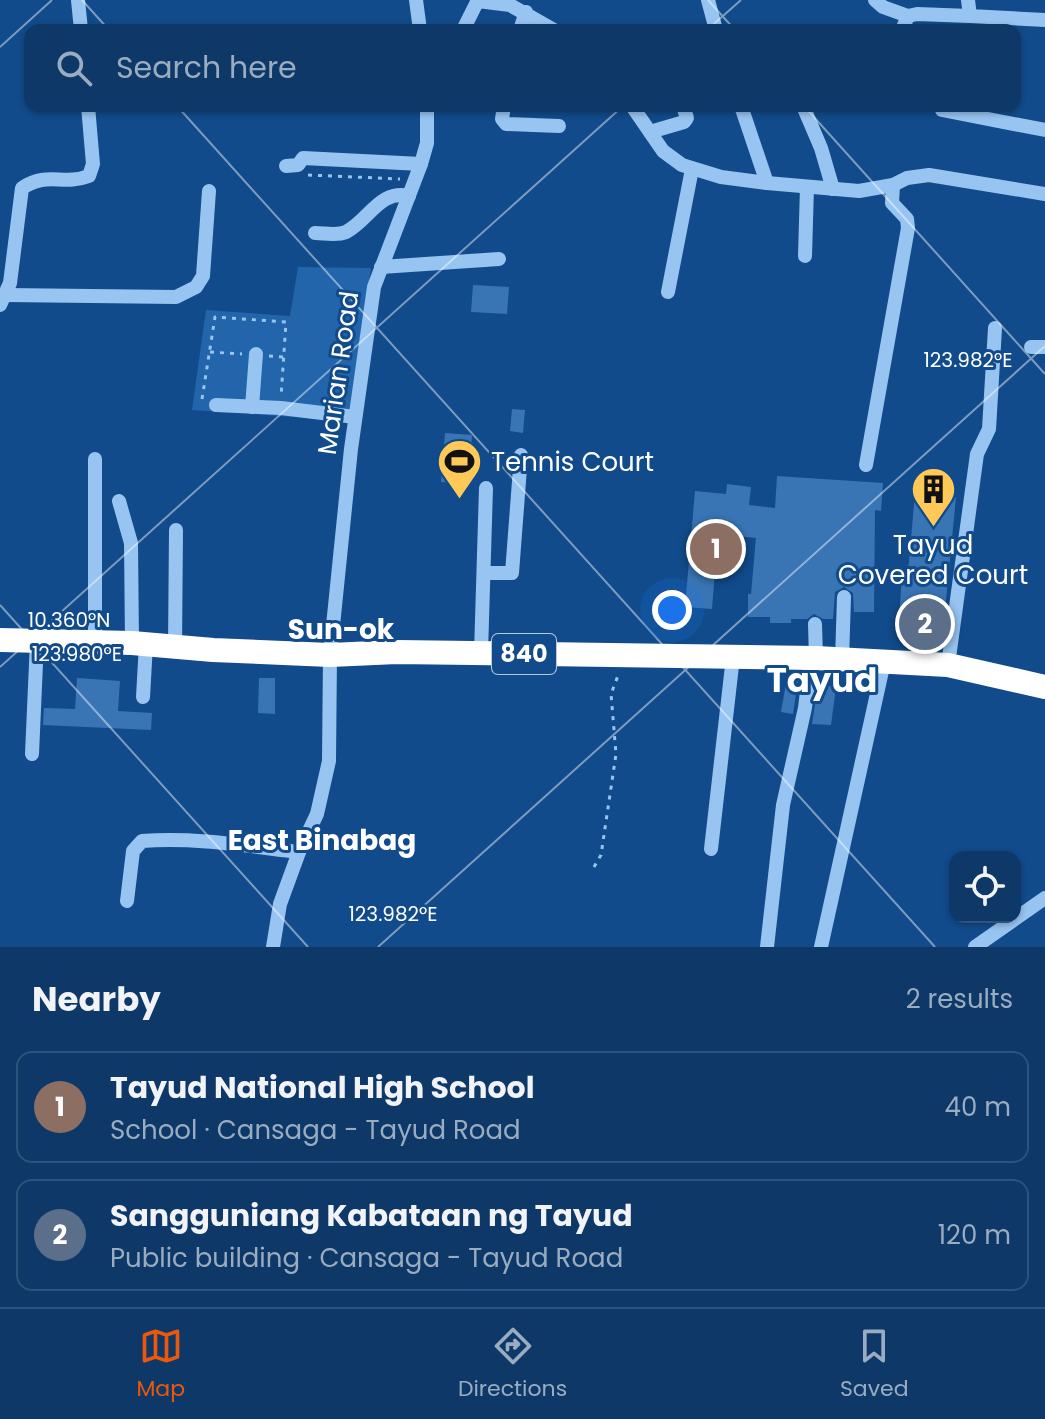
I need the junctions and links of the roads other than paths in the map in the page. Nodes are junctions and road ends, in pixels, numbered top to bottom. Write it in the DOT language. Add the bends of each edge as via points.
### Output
graph roads {
  1 [pos="78,0"];
  2 [pos="416,0"];
  3 [pos="708,0"];
  4 [pos="875,0"];
  5 [pos="968,0"];
  6 [pos="478,1"];
  7 [pos="509,3"];
  8 [pos="526,12"];
  9 [pos="970,16"];
  10 [pos="1045,20"];
  11 [pos="905,23"];
  12 [pos="80,24"];
  13 [pos="419,24"];
  14 [pos="466,24"];
  15 [pos="522,24"];
  16 [pos="545,24"];
  17 [pos="714,24"];
  18 [pos="89,112"];
  19 [pos="427,112"];
  20 [pos="503,112"];
  21 [pos="636,112"];
  22 [pos="685,112"];
  23 [pos="743,112"];
  24 [pos="806,112"];
  25 [pos="952,112"];
  26 [pos="559,126"];
  27 [pos="1045,130"];
  28 [pos="650,132"];
  29 [pos="296,163"];
  30 [pos="421,164"];
  31 [pos="692,169"];
  32 [pos="767,183"];
  33 [pos="893,185"];
  34 [pos="807,187"];
  35 [pos="833,189"];
  36 [pos="209,191"];
  37 [pos="1045,194"];
  38 [pos="409,196"];
  39 [pos="315,233"];
  40 [pos="805,256"];
  41 [pos="499,259"];
  42 [pos="381,267"];
  43 [pos="668,292"];
  44 [pos="3,300"];
  45 [pos="995,328"];
  46 [pos="256,354"];
  47 [pos="216,405"];
  48 [pos="252,407"];
  49 [pos="355,417"];
  50 [pos="521,455"];
  51 [pos="95,459"];
  52 [pos="866,465"];
  53 [pos="486,488"];
  54 [pos="119,501"];
  55 [pos="176,530"];
  56 [pos="484,573"];
  57 [pos="844,597"];
  58 [pos="815,624"];
  59 [pos="0,640"];
  60 [pos="37,641"];
  61 [pos="95,643"];
  62 [pos="139,644"];
  63 [pos="175,647"];
  64 [pos="481,653"];
  65 [pos="330,655"];
  66 [pos="733,657"];
  67 [pos="813,658"];
  68 [pos="842,660"];
  69 [pos="884,662"];
  70 [pos="948,665"];
  71 [pos="1045,687"];
  72 [pos="143,697"];
  73 [pos="32,754"];
  74 [pos="711,849"];
  75 [pos="299,852"];
  76 [pos="1045,898"];
  77 [pos="127,901"];
  78 [pos="273,947"];
  79 [pos="767,947"];
  80 [pos="821,947"];
  81 [pos="975,947"];
  1 -- 12 [label="street"];
  2 -- 13 [label="street"];
  3 -- 17 [label="street"];
  4 -- 11 [label="street"];
  5 -- 9 [label="street"];
  6 -- 7 [label="street"];
  6 -- 14 [label="street"];
  7 -- 8 [label="street"];
  8 -- 15 [label="street"];
  8 -- 16 [label="street"];
  9 -- 10 [label="street"];
  9 -- 11 [label="street" via="917,14"];
  18 -- 44 [label="street" via="93,164 89,176 76,181 37,178 22,188 10,283"];
  19 -- 30 [label="street, Marian Road"];
  20 -- 26 [label="street" via="506,124"];
  21 -- 28 [label="street"];
  22 -- 28 [label="street" via="684,122"];
  23 -- 32 [label="street"];
  24 -- 35 [label="street"];
  25 -- 27 [label="street"];
  28 -- 31 [label="street" via="663,151"];
  29 -- 30 [label="street"];
  30 -- 38 [label="street, Marian Road"];
  31 -- 32 [label="street"];
  31 -- 43 [label="street"];
  32 -- 34 [label="street"];
  33 -- 35 [label="street"];
  33 -- 37 [label="street" via="929,175"];
  33 -- 52 [label="street" via="892,203 907,219 908,228"];
  34 -- 35 [label="street"];
  34 -- 40 [label="street"];
  36 -- 44 [label="street" via="203,276 196,287 176,297"];
  38 -- 39 [label="street" via="397,193 386,198 341,234"];
  38 -- 42 [label="street, Marian Road"];
  41 -- 42 [label="street"];
  42 -- 49 [label="street, Marian Road"];
  45 -- 70 [label="street" via="989,429 977,454"];
  46 -- 48 [label="street"];
  47 -- 48 [label="street"];
  48 -- 49 [label="street"];
  49 -- 65 [label="street, Marian Road"];
  50 -- 56 [label="street" via="512,573"];
  51 -- 61 [label="street"];
  53 -- 56 [label="street"];
  54 -- 62 [label="street" via="131,543"];
  55 -- 63 [label="street"];
  56 -- 64 [label="street"];
  57 -- 68 [label="street"];
  58 -- 67 [label="street"];
  59 -- 60 [label="highway, 840"];
  60 -- 61 [label="highway, 840"];
  60 -- 73 [label="street"];
  61 -- 62 [label="highway, 840"];
  62 -- 63 [label="highway, 840"];
  62 -- 72 [label="street"];
  63 -- 65 [label="highway, 840"];
  64 -- 65 [label="highway, 840"];
  64 -- 66 [label="highway, 840"];
  65 -- 75 [label="street, Marian Road" via="329,761 317,814"];
  66 -- 67 [label="highway, 840"];
  66 -- 74 [label="street"];
  67 -- 68 [label="highway, 840"];
  67 -- 79 [label="street" via="783,805"];
  68 -- 69 [label="highway, 840"];
  69 -- 70 [label="highway, 840"];
  69 -- 80 [label="street"];
  70 -- 71 [label="highway, 840"];
  75 -- 77 [label="street" via="221,842 142,841 133,851"];
  75 -- 78 [label="street, Marian Road" via="280,904"];
  76 -- 81 [label="street"];
}
